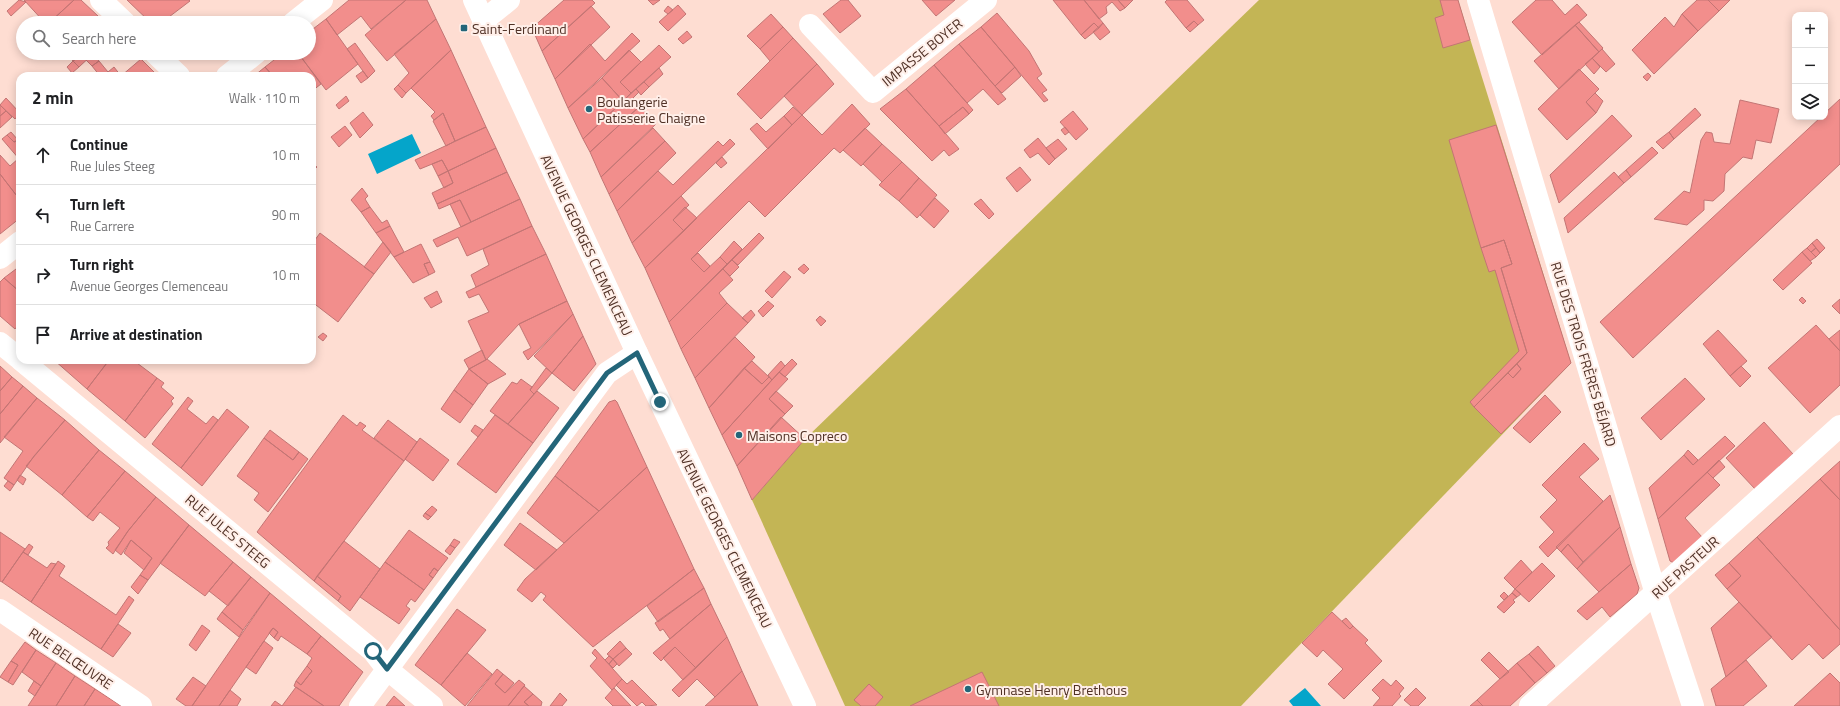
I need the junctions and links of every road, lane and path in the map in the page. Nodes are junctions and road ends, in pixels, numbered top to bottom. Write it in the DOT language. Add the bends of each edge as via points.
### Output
graph roads {
  1 [pos="101,0"];
  2 [pos="322,0"];
  3 [pos="474,0"];
  4 [pos="509,0"];
  5 [pos="986,0"];
  6 [pos="1478,0"];
  7 [pos="117,16"];
  8 [pos="302,16"];
  9 [pos="483,20"];
  10 [pos="810,25"];
  11 [pos="163,60"];
  12 [pos="247,60"];
  13 [pos="175,72"];
  14 [pos="232,72"];
  15 [pos="16,245"];
  16 [pos="0,258"];
  17 [pos="0,342"];
  18 [pos="637,353"];
  19 [pos="16,356"];
  20 [pos="26,364"];
  21 [pos="1840,426"];
  22 [pos="1656,594"];
  23 [pos="0,610"];
  24 [pos="387,669"];
  25 [pos="141,706"];
  26 [pos="360,706"];
  27 [pos="432,706"];
  28 [pos="805,706"];
  29 [pos="1530,706"];
  30 [pos="1693,706"];
  1 -- 7 [label="street"];
  2 -- 8 [label="street"];
  3 -- 9 [label="street, AVENUE GEORGES CLEMENCEAU"];
  4 -- 9 [label="street"];
  5 -- 10 [label="street, IMPASSE BOYER" via="873,92"];
  6 -- 22 [label="street, RUE DES TROIS FRÈRES BÉJARD"];
  9 -- 18 [label="street, AVENUE GEORGES CLEMENCEAU"];
  11 -- 13 [label="street"];
  12 -- 14 [label="street"];
  15 -- 16 [label="street"];
  17 -- 19 [label="street, RUE JULES STEEG"];
  18 -- 24 [label="street" via="607,373"];
  18 -- 28 [label="street, AVENUE GEORGES CLEMENCEAU"];
  20 -- 24 [label="street, RUE JULES STEEG" via="373,651"];
  21 -- 22 [label="street, RUE PASTEUR"];
  22 -- 29 [label="street, RUE PASTEUR"];
  22 -- 30 [label="street, RUE DES TROIS FRÈRES BÉJARD"];
  23 -- 25 [label="street, RUE BELŒUVRE"];
  24 -- 26 [label="street"];
  24 -- 27 [label="street, RUE JULES STEEG"];
}
